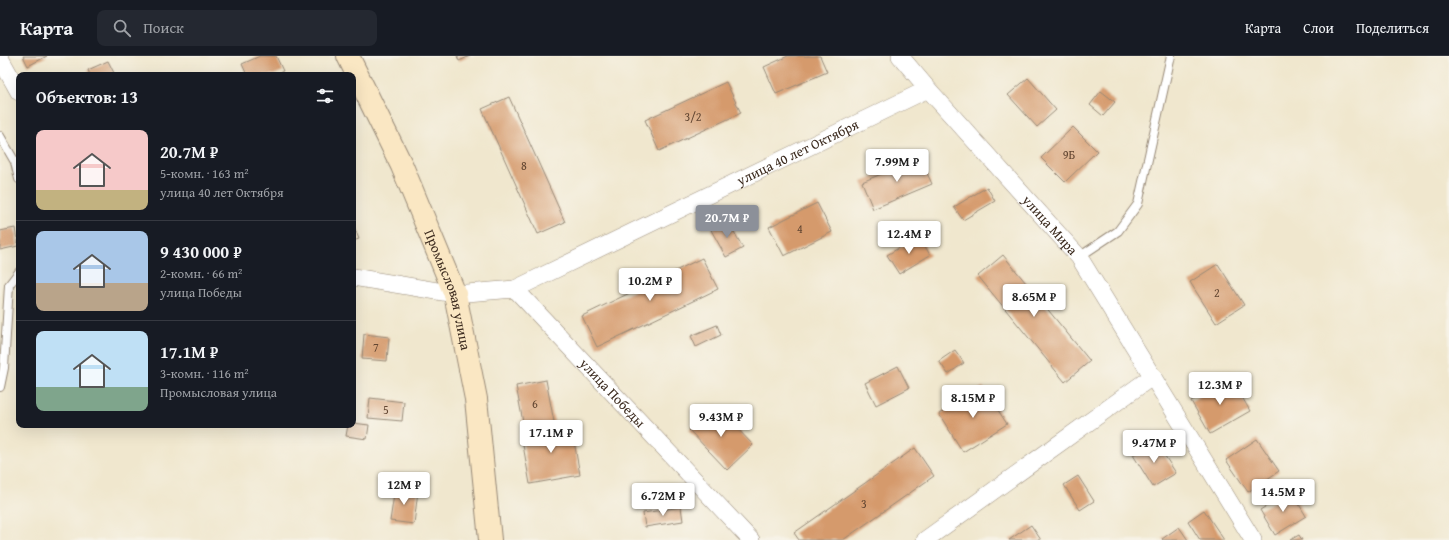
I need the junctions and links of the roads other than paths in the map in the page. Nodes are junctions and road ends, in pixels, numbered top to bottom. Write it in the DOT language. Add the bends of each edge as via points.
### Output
graph roads {
  1 [pos="348,56"];
  2 [pos="900,56"];
  3 [pos="1171,56"];
  4 [pos="0,58"];
  5 [pos="356,72"];
  6 [pos="356,72"];
  7 [pos="16,87"];
  8 [pos="928,89"];
  9 [pos="0,136"];
  10 [pos="16,166"];
  11 [pos="1079,257"];
  12 [pos="16,276"];
  13 [pos="356,278"];
  14 [pos="515,289"];
  15 [pos="454,294"];
  16 [pos="1153,376"];
  17 [pos="0,387"];
  18 [pos="490,540"];
  19 [pos="751,540"];
  20 [pos="925,540"];
  21 [pos="1253,540"];
  1 -- 6 [label="main road, Промысловая улица"];
  2 -- 8 [label="street, улица Мира"];
  3 -- 11 [label="lane" via="1138,204 1118,231"];
  4 -- 7 [label="street"];
  5 -- 15 [label="main road, Промысловая улица" via="402,166"];
  8 -- 11 [label="street, улица Мира"];
  8 -- 14 [label="street, улица 40 лет Октября"];
  9 -- 10 [label="lane"];
  11 -- 16 [label="street, улица Мира"];
  12 -- 17 [label="lane" via="9,285 4,368"];
  13 -- 15 [label="street"];
  14 -- 15 [label="street"];
  14 -- 19 [label="street, улица Победы"];
  15 -- 18 [label="main road, Промысловая улица" via="476,399"];
  16 -- 20 [label="street"];
  16 -- 21 [label="street, улица Мира"];
}
